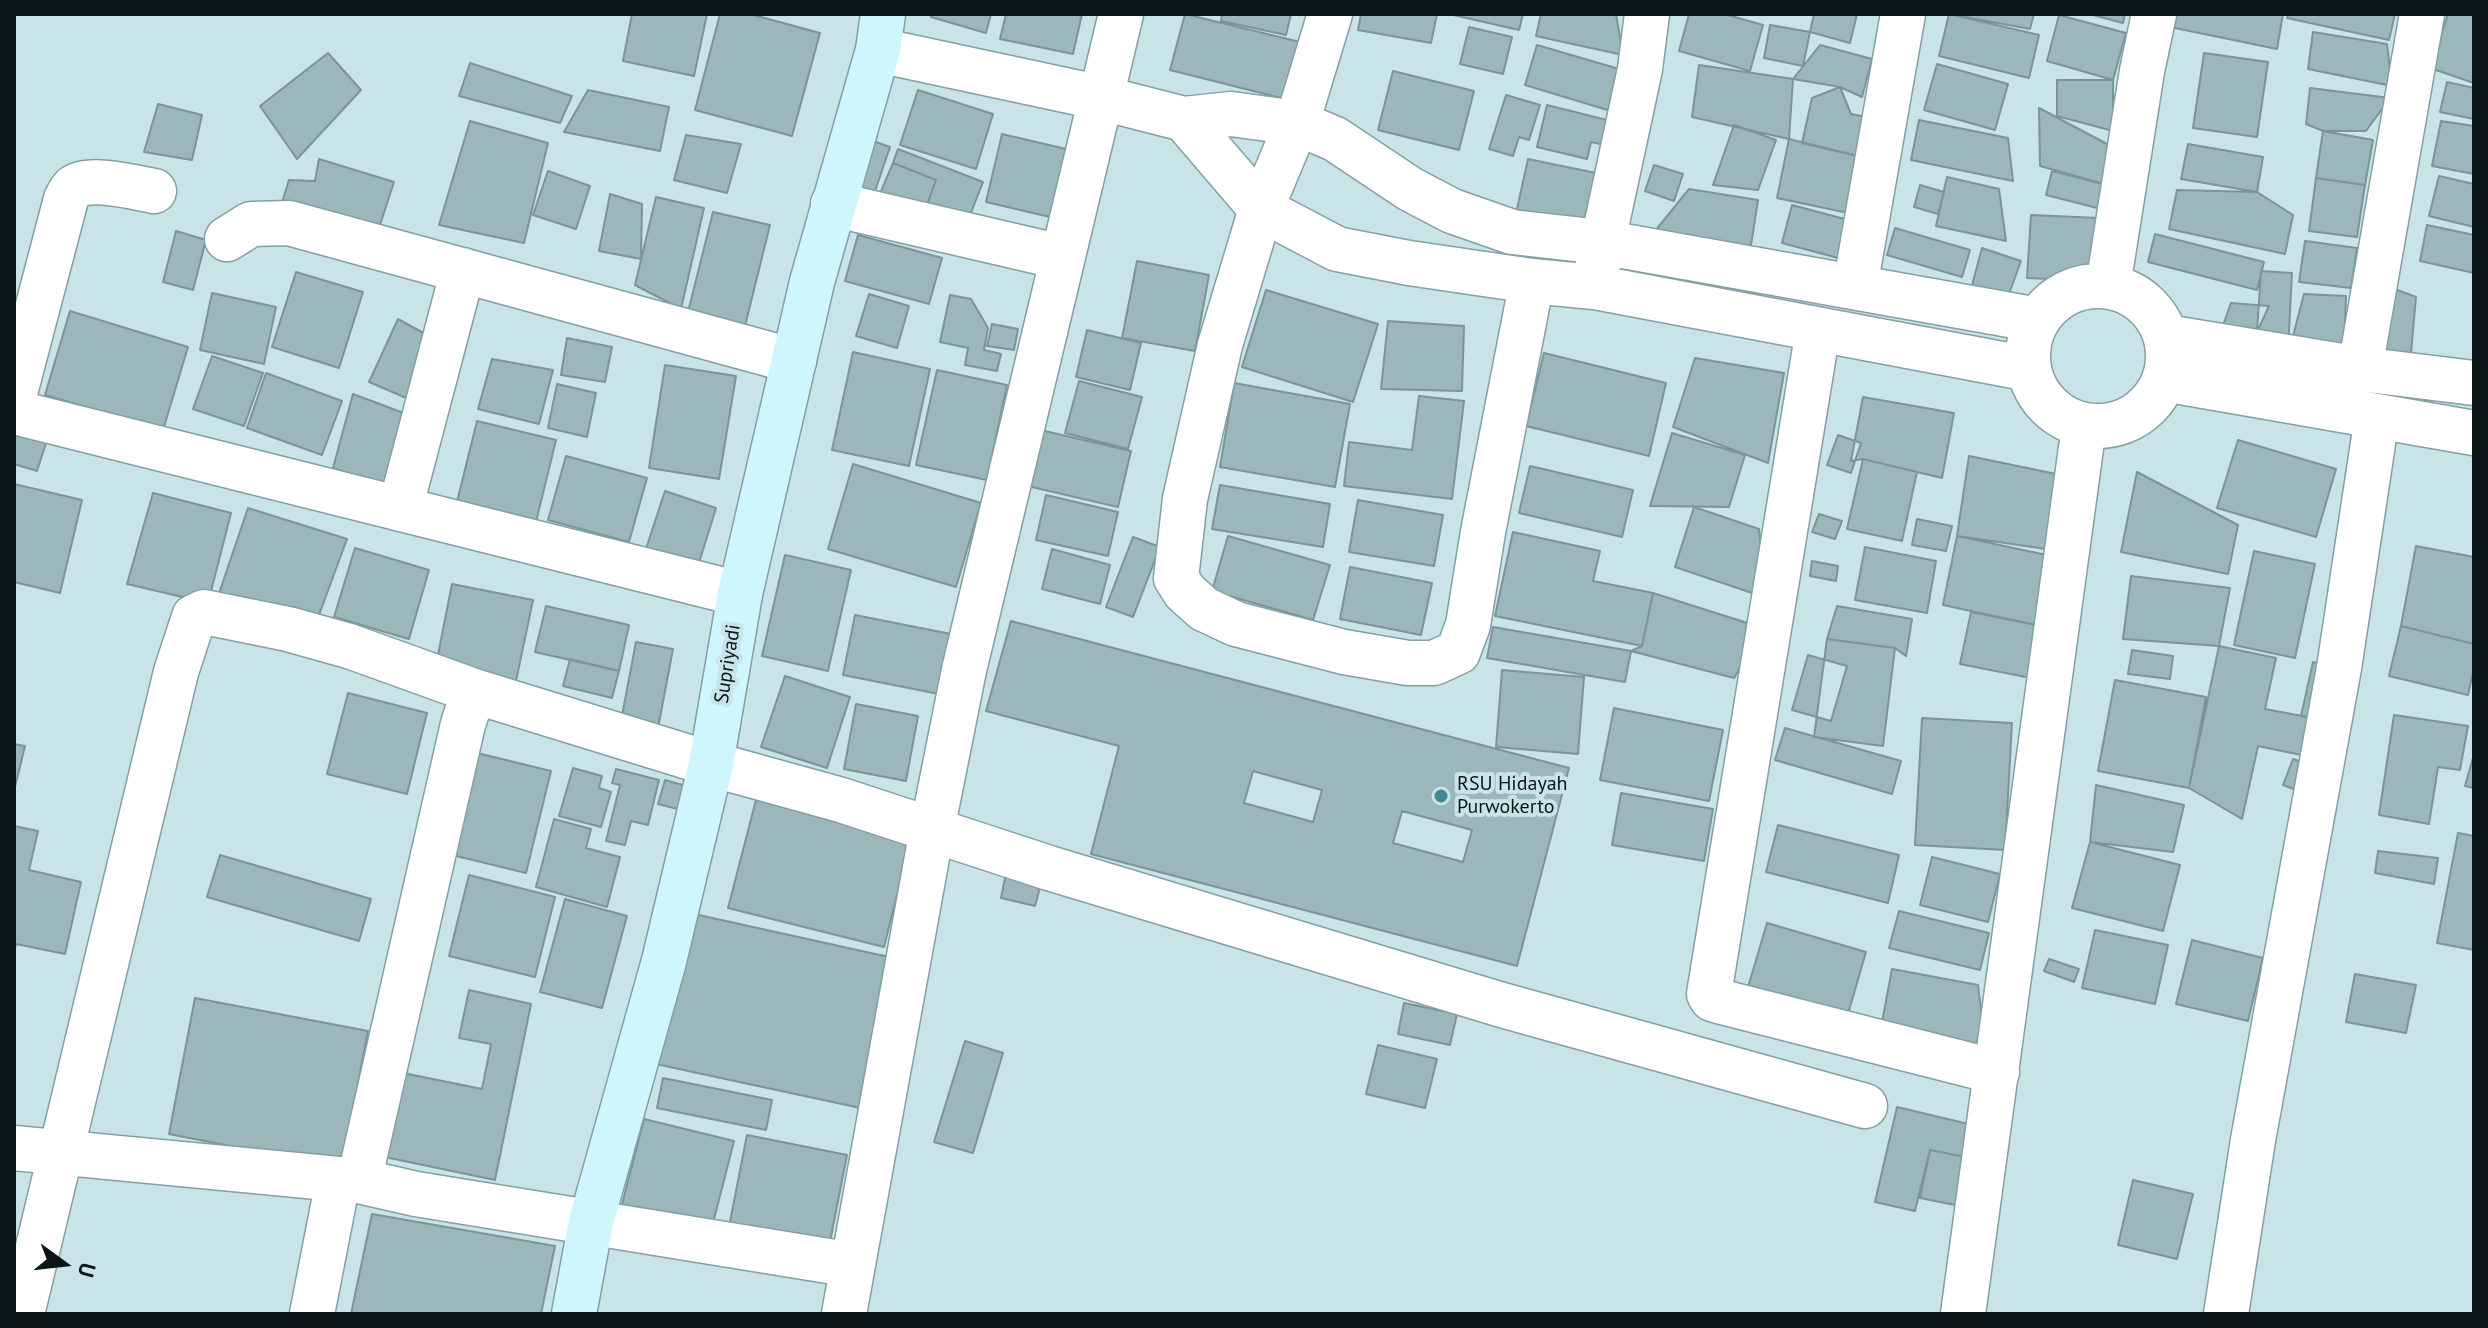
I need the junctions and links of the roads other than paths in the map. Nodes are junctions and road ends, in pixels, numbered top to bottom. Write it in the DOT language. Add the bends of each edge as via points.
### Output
graph roads {
  1 [pos="1121,14"];
  2 [pos="1330,14"];
  3 [pos="1647,14"];
  4 [pos="1903,14"];
  5 [pos="2154,14"];
  6 [pos="2422,14"];
  7 [pos="881,32"];
  8 [pos="1102,98"];
  9 [pos="1184,119"];
  10 [pos="1297,123"];
  11 [pos="154,191"];
  12 [pos="833,204"];
  13 [pos="1261,209"];
  14 [pos="227,239"];
  15 [pos="1601,242"];
  16 [pos="1061,257"];
  17 [pos="463,270"];
  18 [pos="1532,281"];
  19 [pos="2108,286"];
  20 [pos="1594,287"];
  21 [pos="1855,287"];
  22 [pos="2038,320"];
  23 [pos="1818,330"];
  24 [pos="2165,358"];
  25 [pos="794,361"];
  26 [pos="2029,369"];
  27 [pos="2360,369"];
  28 [pos="2474,383"];
  29 [pos="14,397"];
  30 [pos="14,412"];
  31 [pos="2377,417"];
  32 [pos="2084,426"];
  33 [pos="2474,433"];
  34 [pos="400,509"];
  35 [pos="740,594"];
  36 [pos="474,691"];
  37 [pos="711,764"];
  38 [pos="932,830"];
  39 [pos="1997,1072"];
  40 [pos="1865,1106"];
  41 [pos="14,1148"];
  42 [pos="62,1151"];
  43 [pos="349,1181"];
  44 [pos="591,1222"];
  45 [pos="853,1265"];
  46 [pos="22,1314"];
  47 [pos="312,1314"];
  48 [pos="574,1314"];
  49 [pos="844,1314"];
  50 [pos="1963,1314"];
  51 [pos="2226,1314"];
  1 -- 8 [label="street"];
  2 -- 10 [label="street"];
  3 -- 15 [label="street" via="1640,69"];
  4 -- 21 [label="street"];
  5 -- 19 [label="street"];
  6 -- 27 [label="street"];
  7 -- 8 [label="street"];
  7 -- 12 [label="main road, Supriyadi"];
  8 -- 9 [label="street"];
  8 -- 16 [label="street"];
  9 -- 10 [label="street" via="1231,114"];
  9 -- 13 [label="street"];
  10 -- 13 [label="street"];
  10 -- 15 [label="street" via="1335,139 1452,211 1512,232"];
  11 -- 29 [label="street" via="97,182 73,188"];
  12 -- 16 [label="street"];
  12 -- 25 [label="main road, Supriyadi"];
  13 -- 18 [label="street" via="1337,249"];
  13 -- 18 [label="street" via="1202,419 1176,578 1204,609 1252,628 1408,663 1434,663 1458,652 1468,625"];
  14 -- 17 [label="street" via="251,224 289,223"];
  15 -- 20 [label="street"];
  15 -- 21 [label="street"];
  16 -- 38 [label="street"];
  17 -- 25 [label="street"];
  17 -- 34 [label="street"];
  18 -- 20 [label="street"];
  19 -- 22 [label="street" via="2068,292"];
  19 -- 24 [label="street" via="2145,303 2161,324"];
  20 -- 23 [label="street"];
  21 -- 22 [label="street"];
  22 -- 26 [label="street" via="2028,344"];
  23 -- 26 [label="street"];
  23 -- 39 [label="street" via="1709,994 1718,1001"];
  24 -- 27 [label="street"];
  24 -- 31 [label="street"];
  24 -- 32 [label="street" via="2154,399 2138,414 2118,424"];
  25 -- 35 [label="main road, Supriyadi"];
  26 -- 32 [label="street" via="2047,406"];
  27 -- 28 [label="street"];
  30 -- 34 [label="street"];
  31 -- 33 [label="street"];
  31 -- 51 [label="street" via="2339,668"];
  32 -- 39 [label="street"];
  34 -- 35 [label="street"];
  35 -- 37 [label="main road, Supriyadi"];
  36 -- 37 [label="street"];
  36 -- 42 [label="street" via="288,629 204,612 194,617 176,672"];
  36 -- 43 [label="street"];
  37 -- 38 [label="street"];
  37 -- 44 [label="main road, Supriyadi" via="664,961"];
  38 -- 40 [label="street" via="1502,1005"];
  38 -- 45 [label="street"];
  39 -- 50 [label="street"];
  41 -- 42 [label="street"];
  42 -- 43 [label="street"];
  42 -- 46 [label="street"];
  43 -- 44 [label="street"];
  43 -- 47 [label="street"];
  44 -- 45 [label="street"];
  44 -- 48 [label="main road, Supriyadi"];
  45 -- 49 [label="street"];
}
